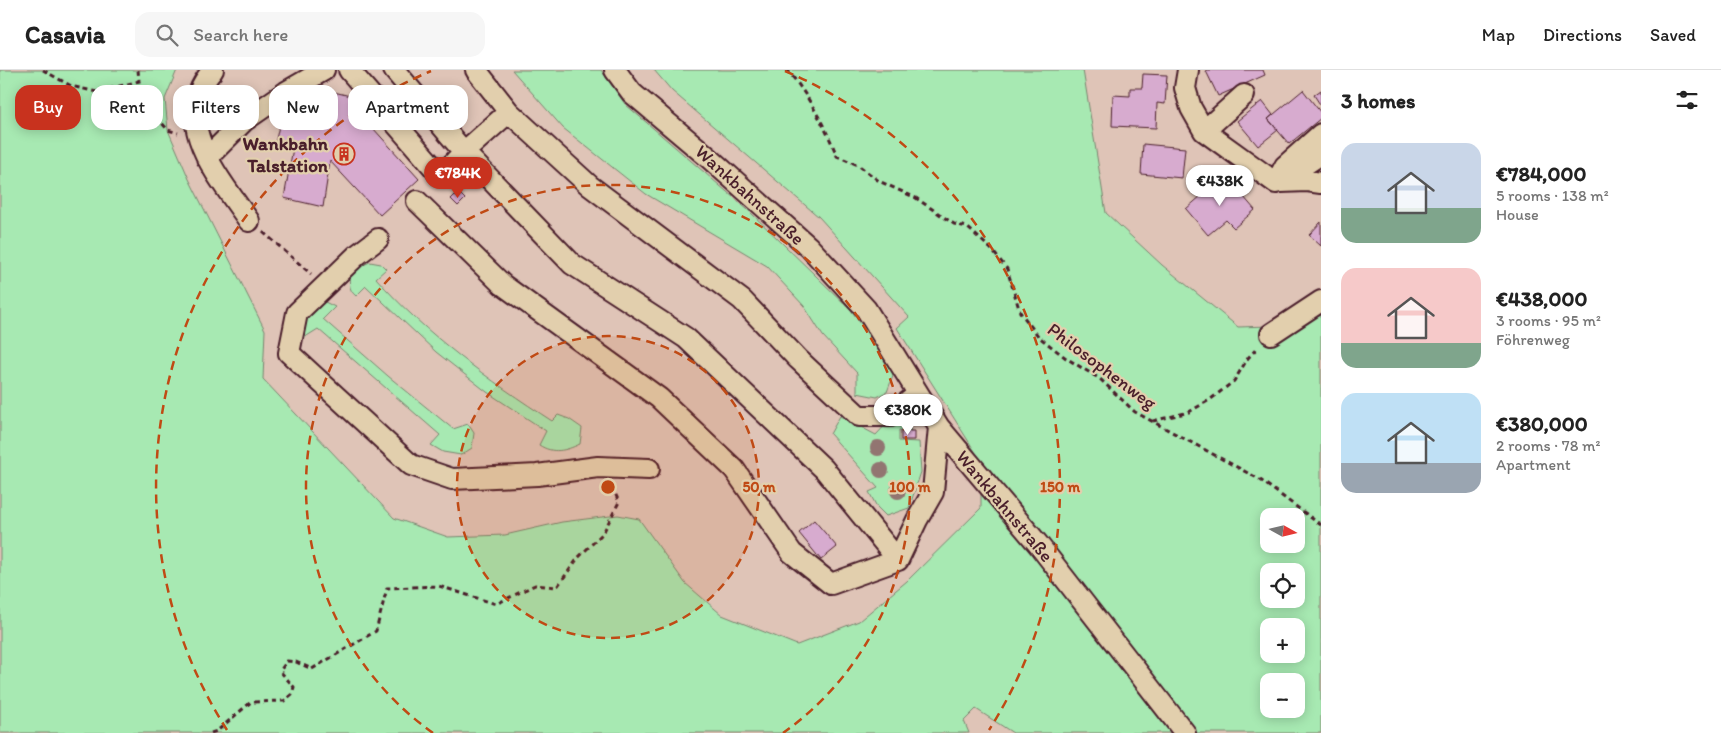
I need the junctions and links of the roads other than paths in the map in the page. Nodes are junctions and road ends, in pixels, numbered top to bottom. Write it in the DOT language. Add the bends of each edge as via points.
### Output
graph roads {
  1 [pos="213,70"];
  2 [pos="324,70"];
  3 [pos="349,70"];
  4 [pos="394,70"];
  5 [pos="476,70"];
  6 [pos="615,70"];
  7 [pos="1188,70"];
  8 [pos="1244,95"];
  9 [pos="509,112"];
  10 [pos="1204,131"];
  11 [pos="1321,134"];
  12 [pos="204,150"];
  13 [pos="464,152"];
  14 [pos="1321,154"];
  15 [pos="1276,183"];
  16 [pos="1321,183"];
  17 [pos="417,201"];
  18 [pos="249,221"];
  19 [pos="378,239"];
  20 [pos="1321,301"];
  21 [pos="1271,334"];
  22 [pos="918,394"];
  23 [pos="939,428"];
  24 [pos="649,469"];
  25 [pos="898,560"];
  26 [pos="1185,733"];
  1 -- 12 [label="street" via="195,102 195,122"];
  2 -- 12 [label="street" via="286,92"];
  3 -- 13 [label="street" via="441,176"];
  4 -- 13 [label="street"];
  5 -- 9 [label="street"];
  6 -- 22 [label="street, Wankbahnstraße" via="632,93 809,247 866,309"];
  7 -- 10 [label="street" via="1185,88 1190,108"];
  8 -- 10 [label="street"];
  9 -- 13 [label="street"];
  9 -- 22 [label="street" via="590,186 742,300 859,416 890,416"];
  10 -- 15 [label="street"];
  11 -- 15 [label="street" via="1285,166"];
  12 -- 18 [label="street"];
  13 -- 25 [label="street" via="572,264 686,338 744,391 824,469"];
  14 -- 15 [label="street"];
  15 -- 16 [label="street"];
  17 -- 25 [label="street" via="502,285 659,398 734,469 792,553 831,584"];
  19 -- 24 [label="street" via="297,313 288,352 411,465 452,479 536,475 598,467"];
  20 -- 21 [label="street"];
  22 -- 23 [label="street, Wankbahnstraße"];
  23 -- 25 [label="street" via="933,492"];
  23 -- 26 [label="street, Wankbahnstraße" via="1038,544"];
}
